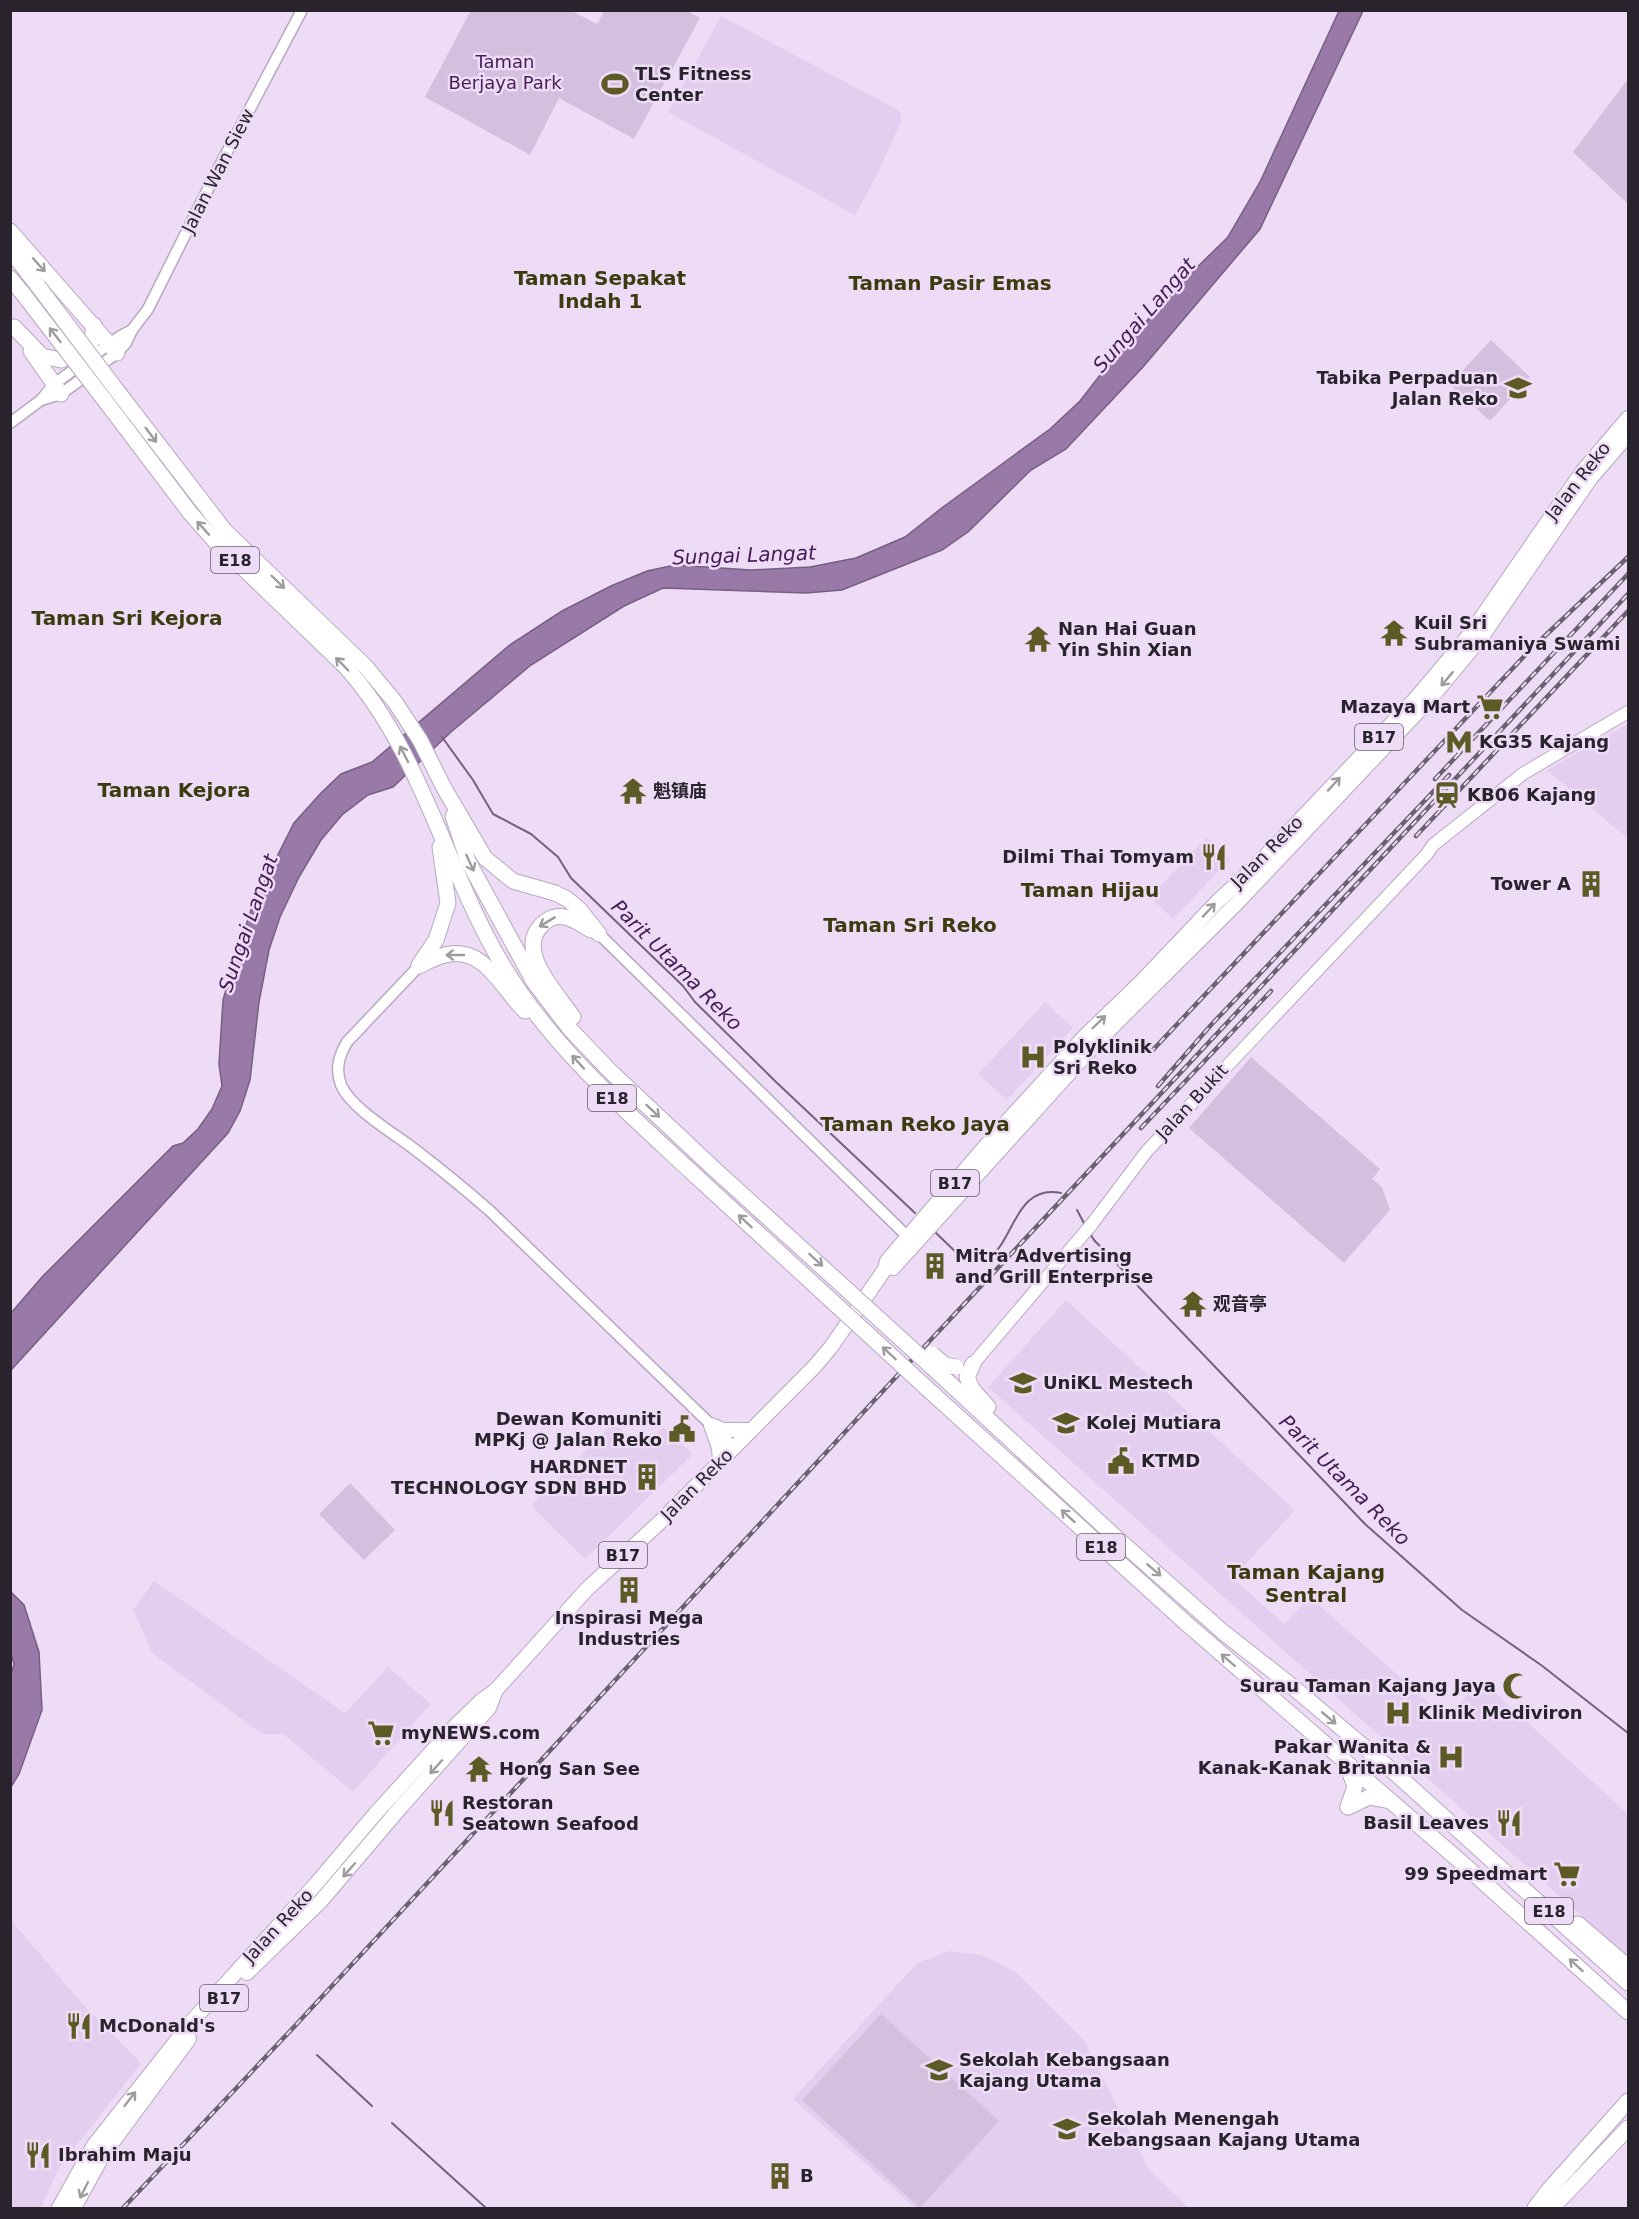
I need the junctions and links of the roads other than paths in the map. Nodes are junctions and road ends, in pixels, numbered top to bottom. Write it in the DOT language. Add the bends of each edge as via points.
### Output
graph roads {
  1 [pos="302,10"];
  2 [pos="10,231"];
  3 [pos="10,250"];
  4 [pos="10,278"];
  5 [pos="12,324"];
  6 [pos="94,325"];
  7 [pos="113,349"];
  8 [pos="57,389"];
  9 [pos="1629,418"];
  10 [pos="10,423"];
  11 [pos="1629,435"];
  12 [pos="1629,712"];
  13 [pos="1629,720"];
  14 [pos="444,788"];
  15 [pos="437,823"];
  16 [pos="1427,854"];
  17 [pos="599,934"];
  18 [pos="419,966"];
  19 [pos="549,1030"];
  20 [pos="610,1071"];
  21 [pos="911,1240"];
  22 [pos="873,1312"];
  23 [pos="975,1362"];
  24 [pos="711,1425"];
  25 [pos="751,1431"];
  26 [pos="734,1447"];
  27 [pos="1026,1455"];
  28 [pos="720,1462"];
  29 [pos="496,1690"];
  30 [pos="1345,1761"];
  31 [pos="1393,1802"];
  32 [pos="376,1813"];
  33 [pos="354,1819"];
  34 [pos="1470,1839"];
  35 [pos="1629,1967"];
  36 [pos="1629,1983"];
  37 [pos="1626,2011"];
  38 [pos="1629,2101"];
  39 [pos="1629,2115"];
  40 [pos="1629,2128"];
  41 [pos="1629,2141"];
  42 [pos="59,2208"];
  43 [pos="74,2208"];
  44 [pos="1535,2208"];
  45 [pos="1543,2208"];
  46 [pos="1552,2208"];
  47 [pos="1563,2208"];
  1 -- 7 [label="street, Jalan Wan Siew" via="148,309"];
  2 -- 6 [label="highway, one-way"];
  3 -- 14 [label="highway, E18, one-way, bridge" via="225,531 366,667 395,702"];
  15 -- 4 [label="highway, E18, one-way, bridge" via="398,743 362,685 190,514"];
  5 -- 6 [label="highway" via="36,351 55,360 84,350 92,341"];
  5 -- 8 [label="highway"];
  6 -- 7 [label="highway"];
  7 -- 8 [label="street, Jalan Wan Siew"];
  8 -- 10 [label="street, Jalan Wan Siew"];
  21 -- 9 [label="main road, Jalan Reko / B17, one-way" via="1085,1036 1417,697 1470,634 1581,472"];
  11 -- 21 [label="main road, Jalan Reko / B17, one-way" via="1590,479 1481,638 1431,698"];
  12 -- 16 [label="main road, Jalan Bukit" via="1524,773 1433,845"];
  13 -- 16 [label="main road, Jalan Bukit" via="1538,771"];
  14 -- 17 [label="highway" via="485,858 513,880 567,899"];
  14 -- 20 [label="highway, E18, one-way" via="468,861 534,982 570,1029"];
  15 -- 18 [label="highway" via="448,903 436,940"];
  15 -- 19 [label="highway, E18" via="497,954"];
  16 -- 23 [label="main road, Jalan Bukit" via="1147,1151 1092,1224"];
  17 -- 20 [label="highway, one-way" via="570,917 558,916 538,927 533,953 538,967"];
  17 -- 21 [label="street"];
  19 -- 18 [label="highway, one-way" via="523,1009 477,958 454,953"];
  18 -- 24 [label="street" via="347,1042 338,1065 342,1087 367,1114 490,1211"];
  30 -- 19 [label="highway, E18, one-way, bridge" via="932,1393 598,1084"];
  20 -- 22 [label="highway, E18, one-way, bridge"];
  21 -- 25 [label="main road, Jalan Reko / B17" via="887,1261 831,1347"];
  22 -- 23 [label="highway, bridge" via="906,1331 945,1365 956,1367"];
  22 -- 27 [label="highway, E18, bridge"];
  23 -- 27 [label="highway" via="967,1377 972,1389 1008,1426"];
  24 -- 25 [label="main road"];
  24 -- 26 [label="street"];
  24 -- 28 [label="main road"];
  25 -- 26 [label="main road, Jalan Reko / B17"];
  26 -- 28 [label="main road, Jalan Reko / B17"];
  27 -- 34 [label="highway, E18, one-way" via="1223,1632"];
  28 -- 29 [label="main road, Jalan Reko / B17" via="587,1588"];
  29 -- 32 [label="main road, Jalan Reko / B17" via="454,1727"];
  29 -- 43 [label="main road, Jalan Reko / B17, one-way" via="489,1708 321,1901 255,1964 192,2036 103,2155"];
  30 -- 31 [label="highway, E18"];
  30 -- 31 [label="highway" via="1355,1786 1348,1807 1369,1797"];
  37 -- 31 [label="highway, E18, one-way"];
  32 -- 33 [label="main road" via="367,1821"];
  42 -- 32 [label="main road, Jalan Reko / B17, one-way" via="94,2145 159,2062"];
  34 -- 35 [label="highway" via="1488,1846"];
  34 -- 36 [label="highway, E18"];
  38 -- 44 [label="highway"];
  39 -- 45 [label="highway"];
  40 -- 46 [label="highway"];
  41 -- 47 [label="highway"];
}
